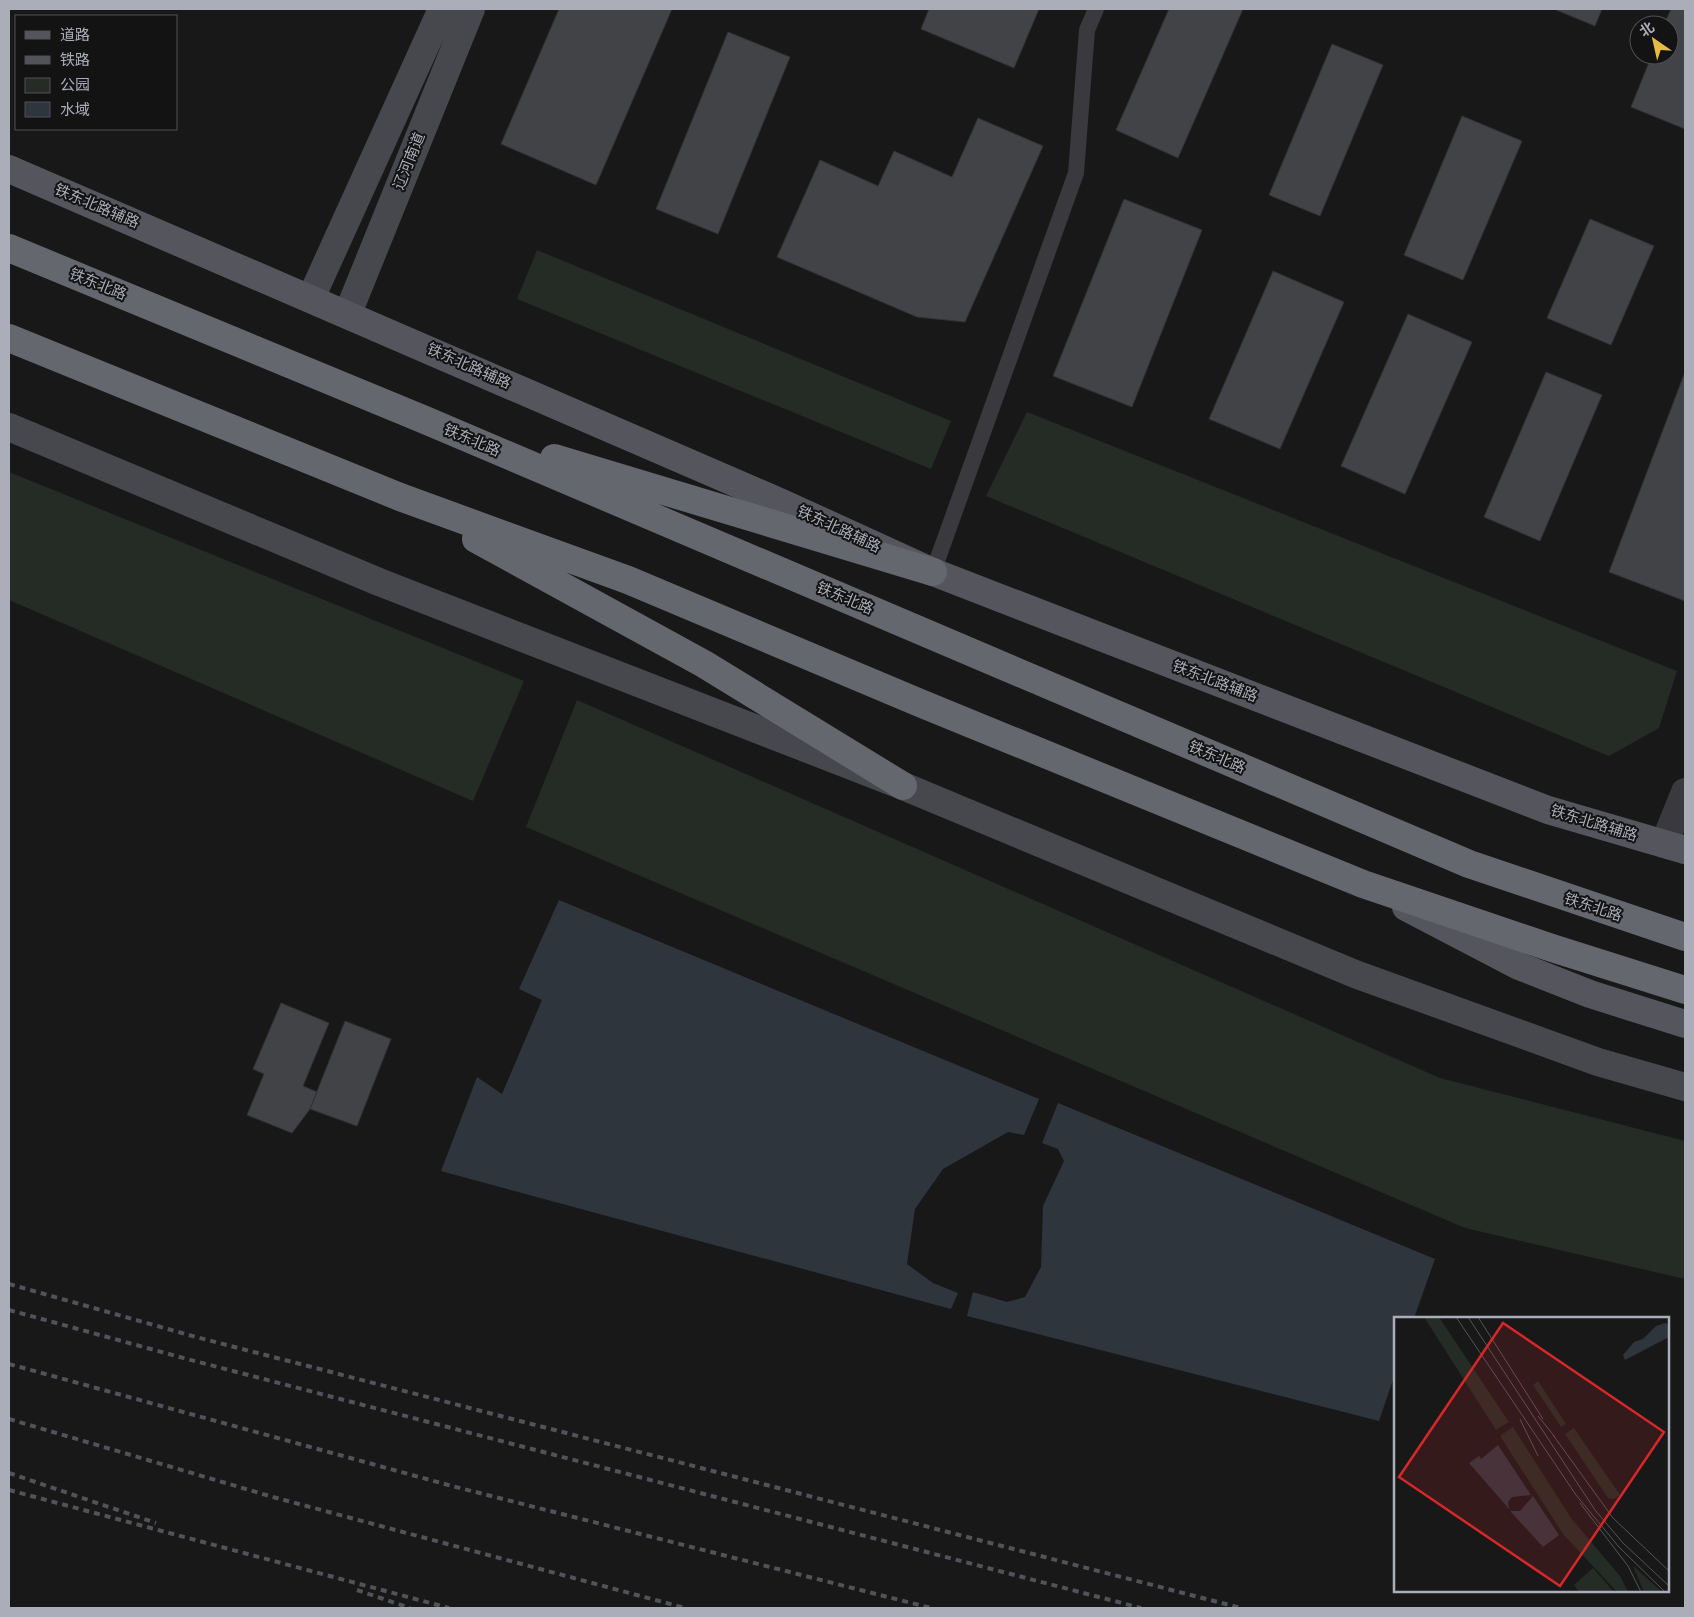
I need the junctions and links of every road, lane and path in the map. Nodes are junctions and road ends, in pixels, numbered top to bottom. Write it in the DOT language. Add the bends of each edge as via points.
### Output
graph roads {
  1 [pos="442,9"];
  2 [pos="471,9"];
  3 [pos="1096,9"];
  4 [pos="9,169"];
  5 [pos="9,248"];
  6 [pos="311,298"];
  7 [pos="348,314"];
  8 [pos="9,338"];
  9 [pos="425,420"];
  10 [pos="9,428"];
  11 [pos="400,497"];
  12 [pos="933,572"];
  13 [pos="903,786"];
  14 [pos="1685,792"];
  15 [pos="1675,847"];
  16 [pos="1362,884"];
  17 [pos="1685,937"];
  18 [pos="1685,990"];
  19 [pos="1685,1024"];
  20 [pos="1685,1087"];
  1 -- 6 [label="street"];
  2 -- 7 [label="street, 辽河南道"];
  3 -- 12 [label="lane" via="1088,30 1076,173"];
  4 -- 6 [label="main road, 铁东北路辅路"];
  5 -- 9 [label="highway, 铁东北路"];
  6 -- 7 [label="main road, 铁东北路辅路"];
  7 -- 12 [label="main road, 铁东北路辅路" via="782,502"];
  8 -- 11 [label="highway"];
  9 -- 12 [label="highway"];
  9 -- 17 [label="highway, 铁东北路" via="1469,864"];
  10 -- 13 [label="street" via="379,582"];
  11 -- 13 [label="highway" via="704,664"];
  11 -- 16 [label="highway" via="628,580"];
  12 -- 15 [label="main road, 铁东北路辅路" via="1548,810"];
  13 -- 20 [label="street" via="1355,974 1598,1062"];
  14 -- 15 [label="street"];
  16 -- 18 [label="highway"];
  16 -- 19 [label="main road" via="1519,966 1590,994"];
}
